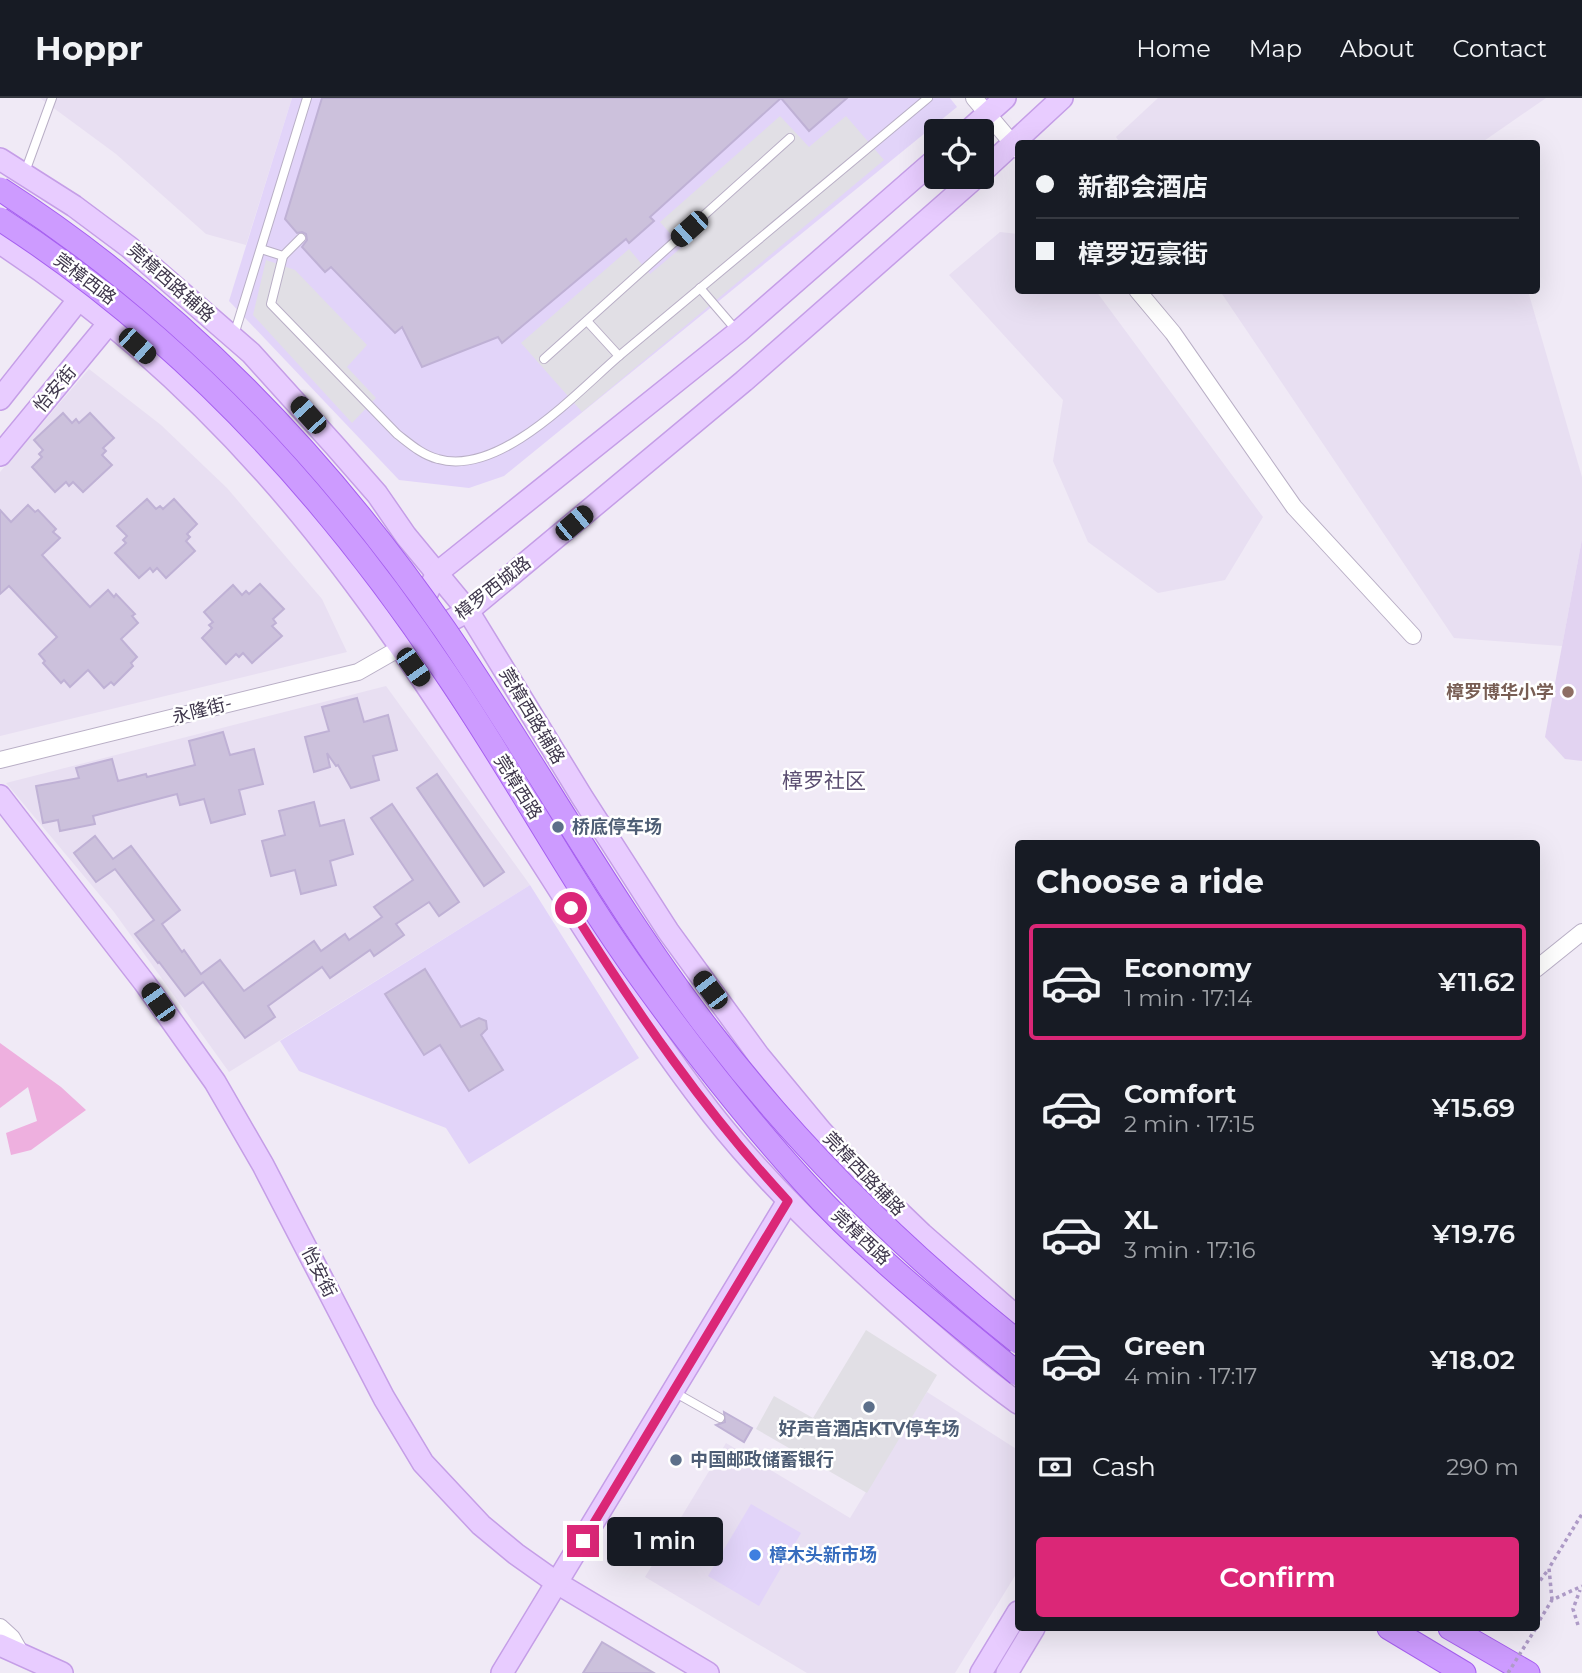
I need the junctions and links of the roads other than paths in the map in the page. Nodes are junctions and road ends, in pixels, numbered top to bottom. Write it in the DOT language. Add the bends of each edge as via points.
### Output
graph roads {
  1 [pos="52,98"];
  2 [pos="307,98"];
  3 [pos="928,98"];
  4 [pos="1005,98"];
  5 [pos="1062,98"];
  6 [pos="981,106"];
  7 [pos="790,138"];
  8 [pos="1023,140"];
  9 [pos="1015,146"];
  10 [pos="1015,148"];
  11 [pos="0,159"];
  12 [pos="994,163"];
  13 [pos="924,169"];
  14 [pos="24,174"];
  15 [pos="0,189"];
  16 [pos="962,189"];
  17 [pos="0,219"];
  18 [pos="301,238"];
  19 [pos="0,243"];
  20 [pos="261,248"];
  21 [pos="283,256"];
  22 [pos="700,288"];
  23 [pos="1139,294"];
  24 [pos="79,299"];
  25 [pos="587,321"];
  26 [pos="109,323"];
  27 [pos="738,332"];
  28 [pos="233,337"];
  29 [pos="619,356"];
  30 [pos="544,359"];
  31 [pos="0,399"];
  32 [pos="0,455"];
  33 [pos="438,573"];
  34 [pos="468,611"];
  35 [pos="1413,636"];
  36 [pos="400,648"];
  37 [pos="555,753"];
  38 [pos="0,760"];
  39 [pos="496,792"];
  40 [pos="0,796"];
  41 [pos="1582,932"];
  42 [pos="1540,966"];
  43 [pos="788,1201"];
  44 [pos="1015,1315"];
  45 [pos="1015,1339"];
  46 [pos="1015,1371"];
  47 [pos="673,1391"];
  48 [pos="1015,1401"];
  49 [pos="720,1418"];
  50 [pos="557,1583"];
  51 [pos="1015,1617"];
  52 [pos="0,1627"];
  53 [pos="1032,1631"];
  54 [pos="1394,1631"];
  55 [pos="1455,1631"];
  56 [pos="0,1644"];
  57 [pos="20,1653"];
  58 [pos="62,1673"];
  59 [pos="502,1673"];
  60 [pos="708,1673"];
  61 [pos="981,1673"];
  62 [pos="1007,1673"];
  63 [pos="1464,1673"];
  64 [pos="1528,1673"];
  1 -- 14 [label="lane"];
  2 -- 20 [label="lane"];
  3 -- 22 [label="lane"];
  4 -- 6 [label="main road"];
  5 -- 8 [label="main road"];
  6 -- 9 [label="street"];
  7 -- 25 [label="lane"];
  10 -- 12 [label="main road"];
  11 -- 14 [label="main road, 莞樟西路辅路"];
  13 -- 27 [label="main road"];
  14 -- 28 [label="main road, 莞樟西路辅路" via="129,247"];
  15 -- 45 [label="main road, 莞樟西路, bridge" via="94,254 195,338 335,485 445,630 675,983 763,1099 877,1218"];
  16 -- 34 [label="main road, 樟罗西城路" via="744,381"];
  17 -- 46 [label="main road, 莞樟西路, bridge" via="96,286 169,346 301,482 409,618 641,979 747,1117 864,1242"];
  18 -- 21 [label="lane"];
  19 -- 24 [label="main road"];
  20 -- 21 [label="lane"];
  20 -- 28 [label="lane"];
  21 -- 29 [label="lane" via="271,304 397,434 417,450 439,459 459,461 502,449 548,418"];
  22 -- 27 [label="lane"];
  22 -- 29 [label="lane"];
  23 -- 35 [label="street" via="1172,333 1294,507"];
  24 -- 26 [label="main road"];
  24 -- 31 [label="main road, 怡安街"];
  25 -- 29 [label="lane"];
  25 -- 30 [label="lane"];
  26 -- 32 [label="main road, 怡安街"];
  26 -- 36 [label="main road" via="169,375 264,471"];
  27 -- 33 [label="main road"];
  28 -- 33 [label="main road, 莞樟西路辅路" via="361,475"];
  33 -- 34 [label="main road, 莞樟西路辅路"];
  33 -- 36 [label="main road"];
  34 -- 36 [label="main road, 樟罗西城路"];
  34 -- 37 [label="main road, 莞樟西路辅路"];
  36 -- 38 [label="street, 永隆街-" via="358,673"];
  36 -- 39 [label="main road"];
  37 -- 39 [label="main road" via="533,740 508,743 498,751 493,765"];
  37 -- 44 [label="main road, 莞樟西路辅路" via="668,930 759,1056 871,1185"];
  39 -- 43 [label="main road" via="563,887 633,1003 712,1114"];
  40 -- 50 [label="main road, 怡安街" via="215,1082 423,1463 481,1525"];
  41 -- 42 [label="street"];
  43 -- 47 [label="main road"];
  43 -- 48 [label="main road" via="920,1323"];
  47 -- 49 [label="lane"];
  47 -- 50 [label="main road"];
  50 -- 59 [label="main road"];
  50 -- 60 [label="main road, 怡安街"];
  51 -- 61 [label="main road"];
  52 -- 57 [label="street"];
  53 -- 62 [label="main road"];
  54 -- 63 [label="main road"];
  55 -- 64 [label="main road"];
  56 -- 57 [label="main road"];
  57 -- 58 [label="main road"];
}
